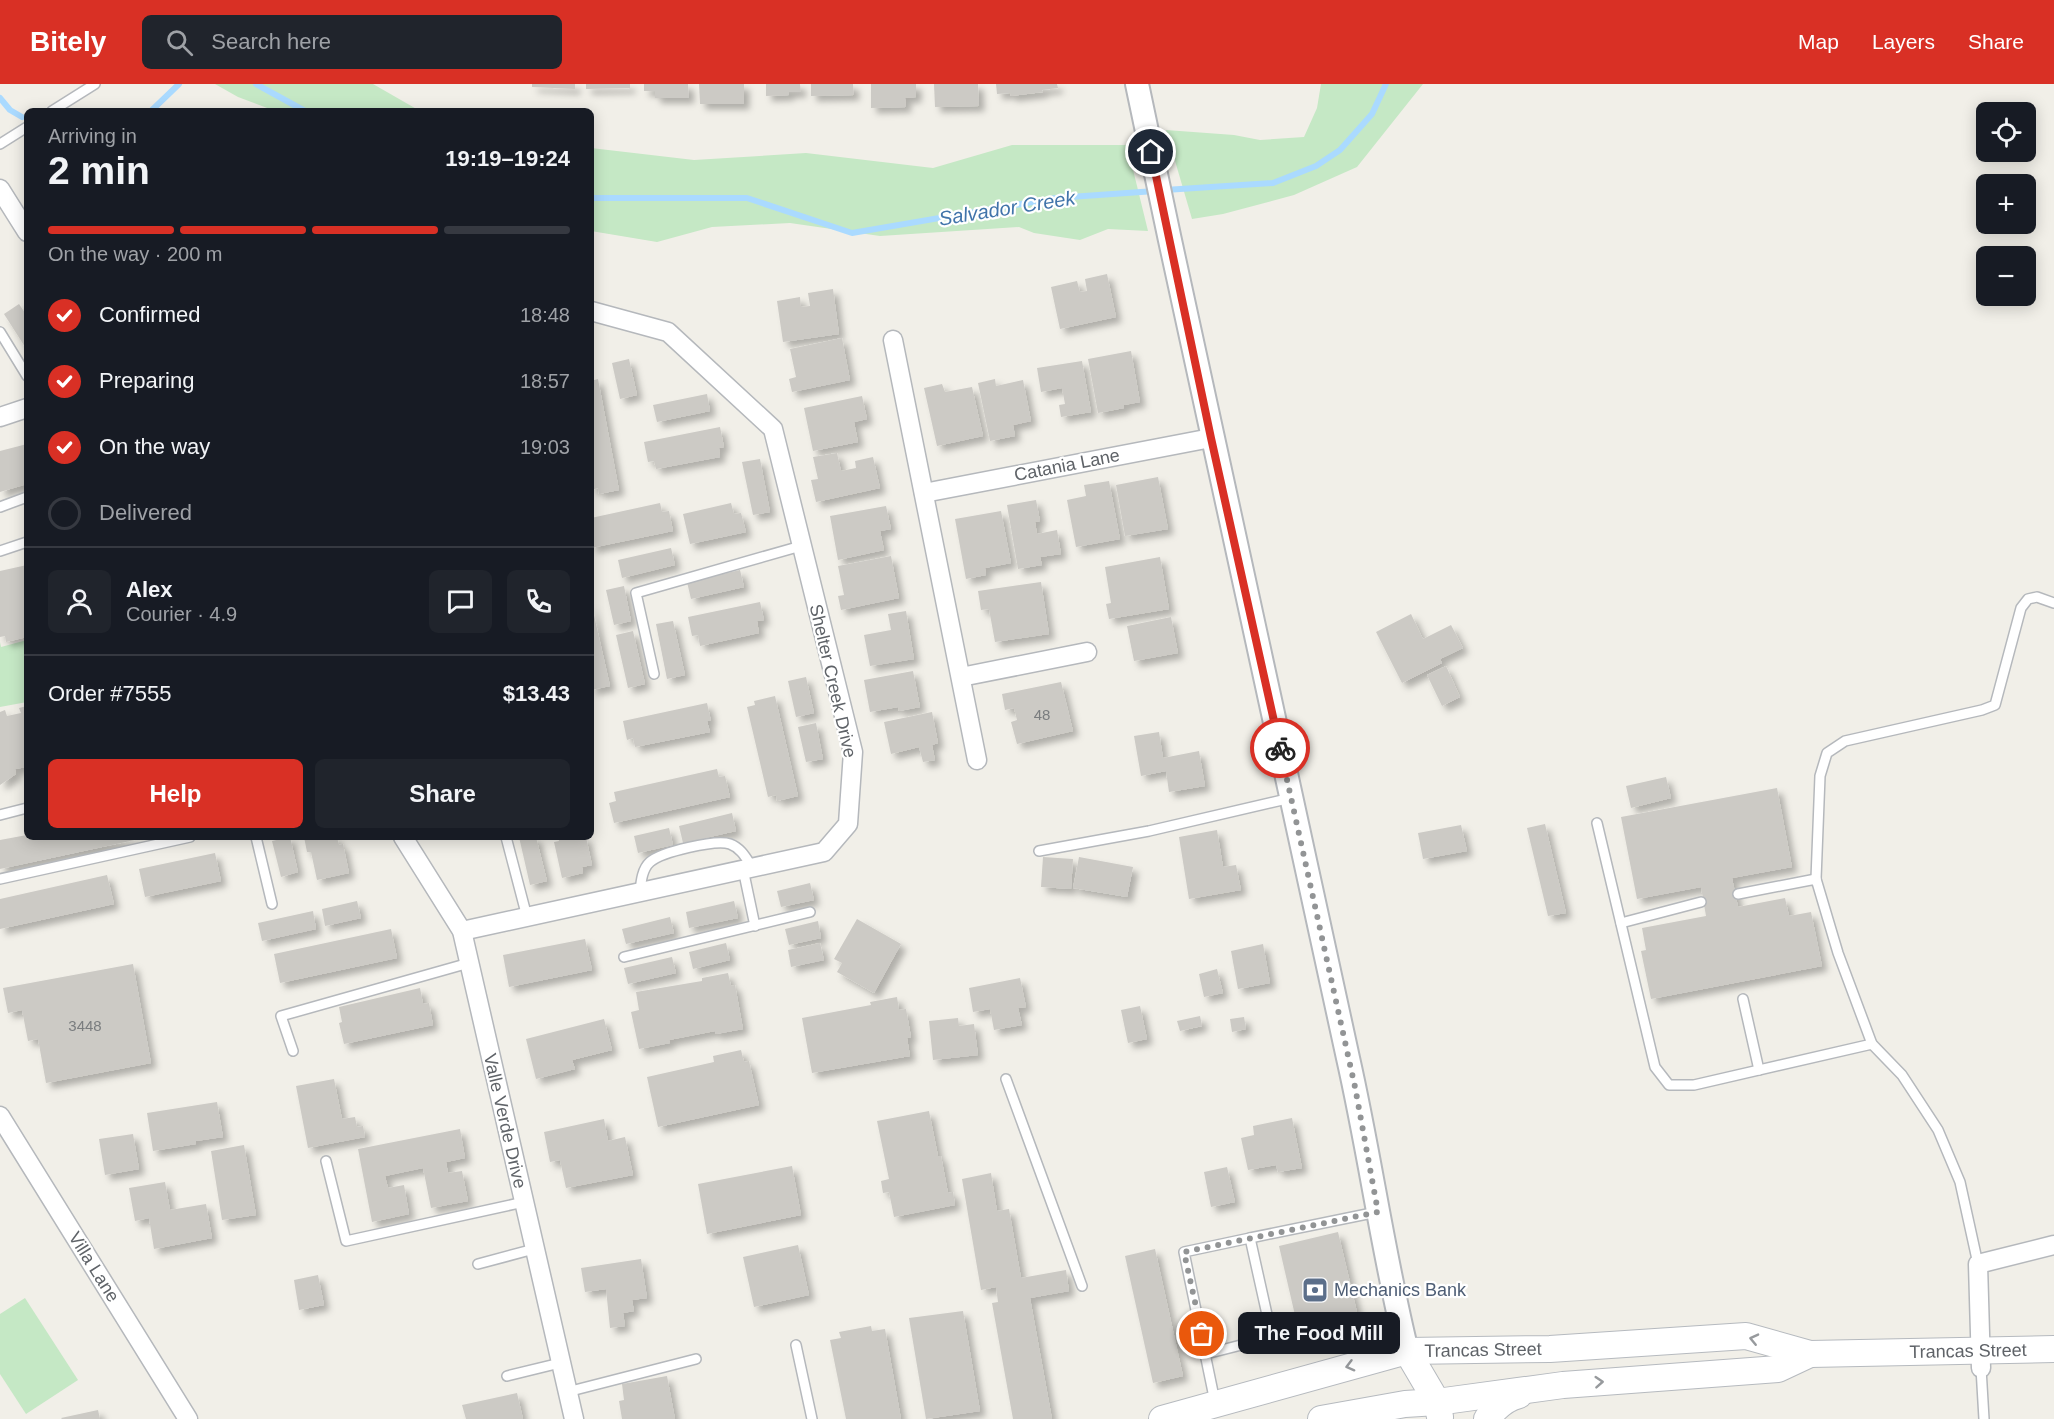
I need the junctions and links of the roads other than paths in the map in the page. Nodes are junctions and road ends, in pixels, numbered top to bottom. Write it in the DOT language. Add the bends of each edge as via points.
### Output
graph roads {
  1 [pos="95,84"];
  2 [pos="1137,84"];
  3 [pos="57,108"];
  4 [pos="24,129"];
  5 [pos="0,144"];
  6 [pos="0,189"];
  7 [pos="24,227"];
  8 [pos="594,312"];
  9 [pos="0,332"];
  10 [pos="893,340"];
  11 [pos="24,371"];
  12 [pos="24,409"];
  13 [pos="0,417"];
  14 [pos="1211,438"];
  15 [pos="924,493"];
  16 [pos="24,498"];
  17 [pos="0,507"];
  18 [pos="24,544"];
  19 [pos="801,546"];
  20 [pos="0,551"];
  21 [pos="2054,603"];
  22 [pos="1087,652"];
  23 [pos="654,674"];
  24 [pos="961,677"];
  25 [pos="977,760"];
  26 [pos="1291,798"];
  27 [pos="24,809"];
  28 [pos="0,815"];
  29 [pos="1597,823"];
  30 [pos="176,840"];
  31 [pos="257,840"];
  32 [pos="406,840"];
  33 [pos="507,840"];
  34 [pos="1039,851"];
  35 [pos="747,868"];
  36 [pos="0,879"];
  37 [pos="1816,879"];
  38 [pos="640,892"];
  39 [pos="1738,894"];
  40 [pos="1701,902"];
  41 [pos="272,904"];
  42 [pos="810,912"];
  43 [pos="527,917"];
  44 [pos="1621,923"];
  45 [pos="755,926"];
  46 [pos="462,931"];
  47 [pos="624,957"];
  48 [pos="469,963"];
  49 [pos="1743,999"];
  50 [pos="1872,1044"];
  51 [pos="292,1051"];
  52 [pos="1759,1070"];
  53 [pos="1006,1078"];
  54 [pos="0,1116"];
  55 [pos="326,1161"];
  56 [pos="524,1202"];
  57 [pos="1378,1212"];
  58 [pos="1250,1238"];
  59 [pos="2054,1245"];
  60 [pos="534,1248"];
  61 [pos="478,1264"];
  62 [pos="1978,1264"];
  63 [pos="1082,1286"];
  64 [pos="796,1345"];
  65 [pos="2054,1348"];
  66 [pos="1407,1351"];
  67 [pos="1206,1354"];
  68 [pos="1810,1354"];
  69 [pos="696,1359"];
  70 [pos="1981,1359"];
  71 [pos="560,1363"];
  72 [pos="507,1376"];
  73 [pos="1563,1385"];
  74 [pos="567,1392"];
  75 [pos="1216,1405"];
  76 [pos="1407,1411"];
  77 [pos="1439,1411"];
  78 [pos="188,1419"];
  79 [pos="574,1419"];
  80 [pos="812,1419"];
  81 [pos="1162,1419"];
  82 [pos="1321,1419"];
  83 [pos="1487,1419"];
  84 [pos="1984,1419"];
  1 -- 3 [label="lane"];
  2 -- 14 [label="street"];
  4 -- 5 [label="lane"];
  6 -- 7 [label="street"];
  8 -- 19 [label="street, Shelter Creek Drive" via="668,332 773,429"];
  9 -- 11 [label="lane"];
  10 -- 15 [label="street"];
  12 -- 13 [label="street"];
  14 -- 15 [label="street, Catania Lane"];
  14 -- 26 [label="street"];
  15 -- 24 [label="street"];
  16 -- 17 [label="lane"];
  18 -- 20 [label="lane"];
  19 -- 23 [label="lane" via="636,593"];
  19 -- 35 [label="street, Shelter Creek Drive" via="852,752 848,824 824,852"];
  21 -- 37 [label="lane" via="2037,597 2028,599 2021,608 1995,705 1845,741 1827,753 1820,776"];
  22 -- 24 [label="street"];
  24 -- 25 [label="street"];
  26 -- 34 [label="lane" via="1149,831"];
  26 -- 57 [label="street" via="1355,1087"];
  27 -- 28 [label="lane"];
  29 -- 44 [label="lane"];
  30 -- 36 [label="lane"];
  31 -- 41 [label="lane"];
  32 -- 46 [label="street, Valle Verde Drive"];
  33 -- 43 [label="lane"];
  35 -- 38 [label="street, Shelter Creek Drive"];
  35 -- 38 [label="lane" via="740,849 729,843 659,855 648,863"];
  35 -- 45 [label="lane"];
  37 -- 39 [label="lane"];
  37 -- 50 [label="lane"];
  38 -- 43 [label="street, Shelter Creek Drive"];
  40 -- 44 [label="lane"];
  42 -- 45 [label="lane"];
  43 -- 46 [label="street, Shelter Creek Drive"];
  44 -- 52 [label="lane" via="1655,1067 1669,1085 1694,1085"];
  45 -- 47 [label="lane"];
  46 -- 48 [label="street, Valle Verde Drive"];
  48 -- 51 [label="lane" via="281,1016"];
  48 -- 56 [label="street, Valle Verde Drive"];
  49 -- 52 [label="lane"];
  50 -- 52 [label="lane"];
  50 -- 62 [label="lane" via="1902,1074 1938,1130 1960,1182"];
  53 -- 63 [label="lane"];
  54 -- 78 [label="street, Villa Lane"];
  55 -- 56 [label="lane" via="346,1241"];
  56 -- 60 [label="street, Valle Verde Drive"];
  57 -- 58 [label="lane"];
  57 -- 66 [label="street"];
  58 -- 67 [label="lane" via="1272,1337"];
  58 -- 67 [label="lane" via="1184,1252"];
  59 -- 62 [label="street"];
  60 -- 61 [label="lane"];
  60 -- 71 [label="street, Valle Verde Drive"];
  62 -- 70 [label="street"];
  64 -- 80 [label="lane"];
  65 -- 70 [label="main road, Trancas Street"];
  68 -- 66 [label="main road, Trancas Street, one-way" via="1746,1336 1550,1348"];
  66 -- 75 [label="main road, Trancas Street, one-way"];
  66 -- 76 [label="main road"];
  66 -- 77 [label="main road"];
  67 -- 75 [label="lane"];
  68 -- 70 [label="main road, Trancas Street"];
  73 -- 68 [label="main road, Trancas Street, one-way" via="1778,1370"];
  69 -- 74 [label="lane"];
  70 -- 84 [label="lane"];
  71 -- 72 [label="lane"];
  71 -- 74 [label="street, Valle Verde Drive"];
  73 -- 77 [label="main road, Trancas Street"];
  73 -- 83 [label="main road" via="1512,1396"];
  74 -- 79 [label="street, Valle Verde Drive"];
  75 -- 81 [label="main road, Trancas Street"];
  76 -- 77 [label="main road, Trancas Street"];
  76 -- 82 [label="main road, Trancas Street"];
}
